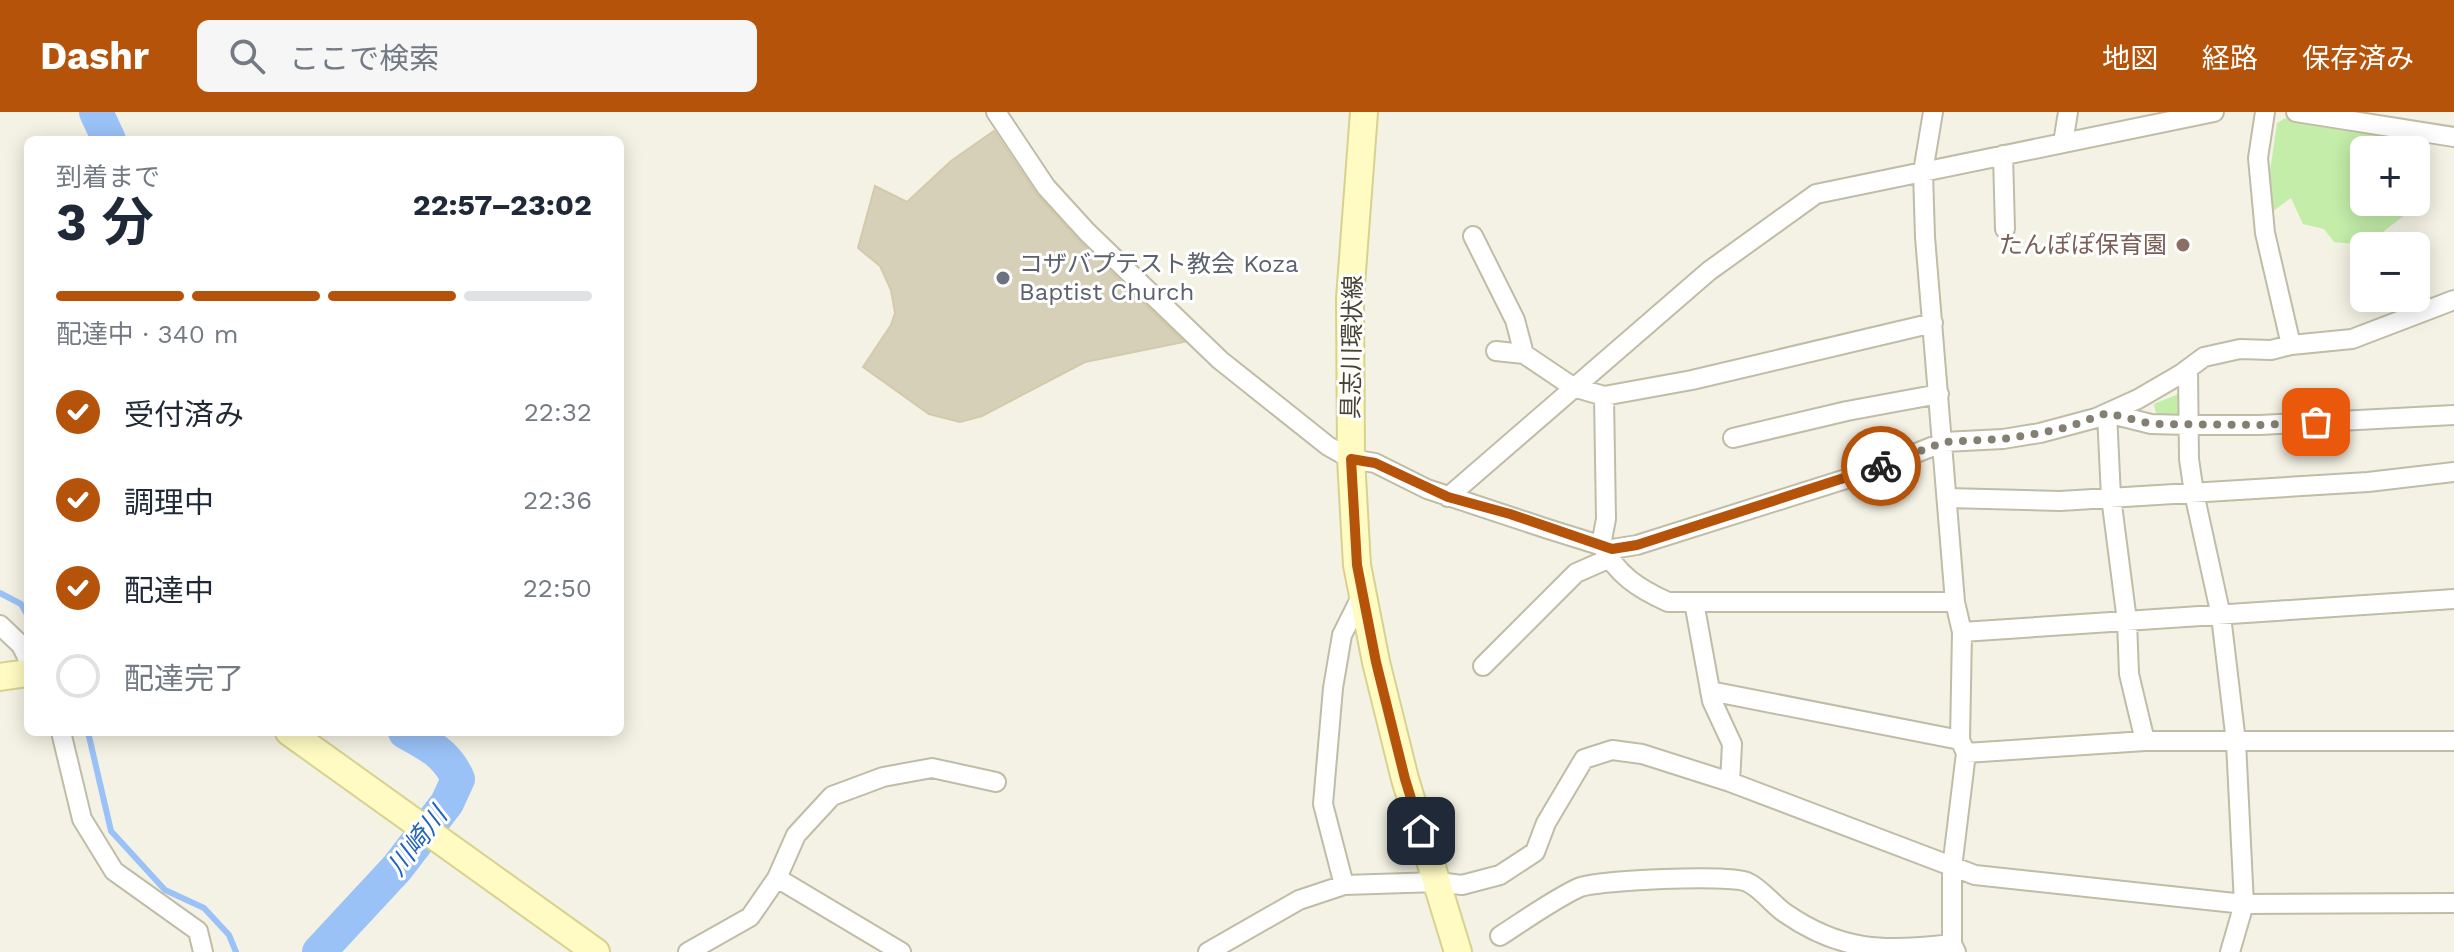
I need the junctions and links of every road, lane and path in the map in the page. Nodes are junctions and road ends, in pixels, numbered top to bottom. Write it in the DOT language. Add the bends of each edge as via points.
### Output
graph roads {
  1 [pos="996,112"];
  2 [pos="1364,112"];
  3 [pos="1933,112"];
  4 [pos="2068,112"];
  5 [pos="2214,112"];
  6 [pos="2265,112"];
  7 [pos="2296,112"];
  8 [pos="2454,137"];
  9 [pos="2063,143"];
  10 [pos="2003,155"];
  11 [pos="1923,172"];
  12 [pos="2005,229"];
  13 [pos="1473,236"];
  14 [pos="2454,300"];
  15 [pos="1933,323"];
  16 [pos="2291,345"];
  17 [pos="1496,351"];
  18 [pos="1524,354"];
  19 [pos="2188,369"];
  20 [pos="1573,387"];
  21 [pos="1939,394"];
  22 [pos="1604,396"];
  23 [pos="2107,413"];
  24 [pos="2454,415"];
  25 [pos="2188,425"];
  26 [pos="1733,438"];
  27 [pos="1944,442"];
  28 [pos="1351,459"];
  29 [pos="2454,472"];
  30 [pos="2194,493"];
  31 [pos="1448,497"];
  32 [pos="2111,497"];
  33 [pos="1948,498"];
  34 [pos="1604,552"];
  35 [pos="1363,593"];
  36 [pos="2454,599"];
  37 [pos="1694,602"];
  38 [pos="1955,602"];
  39 [pos="2221,616"];
  40 [pos="2127,621"];
  41 [pos="0,625"];
  42 [pos="1962,632"];
  43 [pos="24,651"];
  44 [pos="1483,666"];
  45 [pos="24,674"];
  46 [pos="0,677"];
  47 [pos="1710,691"];
  48 [pos="62,736"];
  49 [pos="295,736"];
  50 [pos="2145,741"];
  51 [pos="2454,741"];
  52 [pos="2236,742"];
  53 [pos="1963,747"];
  54 [pos="996,782"];
  55 [pos="1730,782"];
  56 [pos="1952,868"];
  57 [pos="777,878"];
  58 [pos="1438,882"];
  59 [pos="1344,885"];
  60 [pos="2454,903"];
  61 [pos="2244,904"];
  62 [pos="1500,936"];
  63 [pos="1954,948"];
  64 [pos="203,952"];
  65 [pos="596,952"];
  66 [pos="688,952"];
  67 [pos="901,952"];
  68 [pos="1208,952"];
  69 [pos="1458,952"];
  70 [pos="2230,952"];
  1 -- 28 [label="street" via="1046,187 1087,232 1220,360"];
  2 -- 28 [label="main road, 具志川環状線" via="1350,298"];
  3 -- 11 [label="street"];
  4 -- 9 [label="street"];
  5 -- 9 [label="street"];
  6 -- 16 [label="street" via="2258,158 2265,233"];
  7 -- 8 [label="street"];
  9 -- 10 [label="street"];
  10 -- 11 [label="street"];
  10 -- 12 [label="street"];
  11 -- 15 [label="street"];
  11 -- 20 [label="street" via="1816,194 1709,271"];
  13 -- 18 [label="street" via="1515,320"];
  14 -- 16 [label="street" via="2352,339"];
  15 -- 21 [label="street"];
  15 -- 22 [label="street"];
  16 -- 19 [label="street" via="2204,357"];
  17 -- 18 [label="street"];
  18 -- 20 [label="street"];
  19 -- 23 [label="street"];
  19 -- 25 [label="street"];
  20 -- 22 [label="street"];
  20 -- 31 [label="street"];
  21 -- 26 [label="street"];
  21 -- 27 [label="street"];
  22 -- 34 [label="street"];
  23 -- 25 [label="street" via="2151,424"];
  23 -- 27 [label="street" via="2040,433"];
  23 -- 32 [label="street"];
  24 -- 25 [label="street"];
  25 -- 30 [label="street"];
  27 -- 33 [label="street"];
  27 -- 34 [label="street" via="1868,472"];
  28 -- 31 [label="street" via="1375,463"];
  28 -- 35 [label="main road, 具志川環状線"];
  29 -- 30 [label="street"];
  30 -- 32 [label="street"];
  30 -- 39 [label="street"];
  31 -- 34 [label="street" via="1510,514"];
  32 -- 33 [label="street"];
  32 -- 40 [label="street"];
  33 -- 38 [label="street"];
  34 -- 37 [label="street" via="1638,589 1668,602"];
  34 -- 44 [label="street"];
  35 -- 58 [label="main road, 具志川環状線" via="1405,779"];
  35 -- 59 [label="street" via="1342,635 1323,804"];
  36 -- 39 [label="street"];
  37 -- 38 [label="street"];
  37 -- 47 [label="street"];
  38 -- 42 [label="street"];
  39 -- 40 [label="street"];
  39 -- 52 [label="street"];
  40 -- 42 [label="street"];
  40 -- 50 [label="street" via="2129,674"];
  41 -- 43 [label="street"];
  42 -- 53 [label="street"];
  45 -- 46 [label="main road"];
  47 -- 53 [label="street"];
  47 -- 55 [label="street" via="1732,744"];
  48 -- 64 [label="street" via="82,819 114,871 198,931"];
  49 -- 65 [label="main road"];
  50 -- 52 [label="street"];
  50 -- 53 [label="street"];
  51 -- 52 [label="street"];
  52 -- 61 [label="street"];
  53 -- 56 [label="street"];
  54 -- 57 [label="street" via="932,768 883,777 832,796 796,835"];
  55 -- 56 [label="street"];
  55 -- 58 [label="street" via="1642,754 1612,750 1584,759 1535,852 1500,875 1462,885"];
  56 -- 61 [label="street" via="1975,875"];
  56 -- 63 [label="street"];
  57 -- 66 [label="street" via="750,917"];
  57 -- 67 [label="street"];
  58 -- 59 [label="street"];
  58 -- 69 [label="main road, 具志川環状線"];
  59 -- 68 [label="street" via="1299,900"];
  60 -- 61 [label="street"];
  61 -- 70 [label="street"];
  62 -- 63 [label="street" via="1580,887 1712,879 1747,882 1825,939 1853,948"];
}
